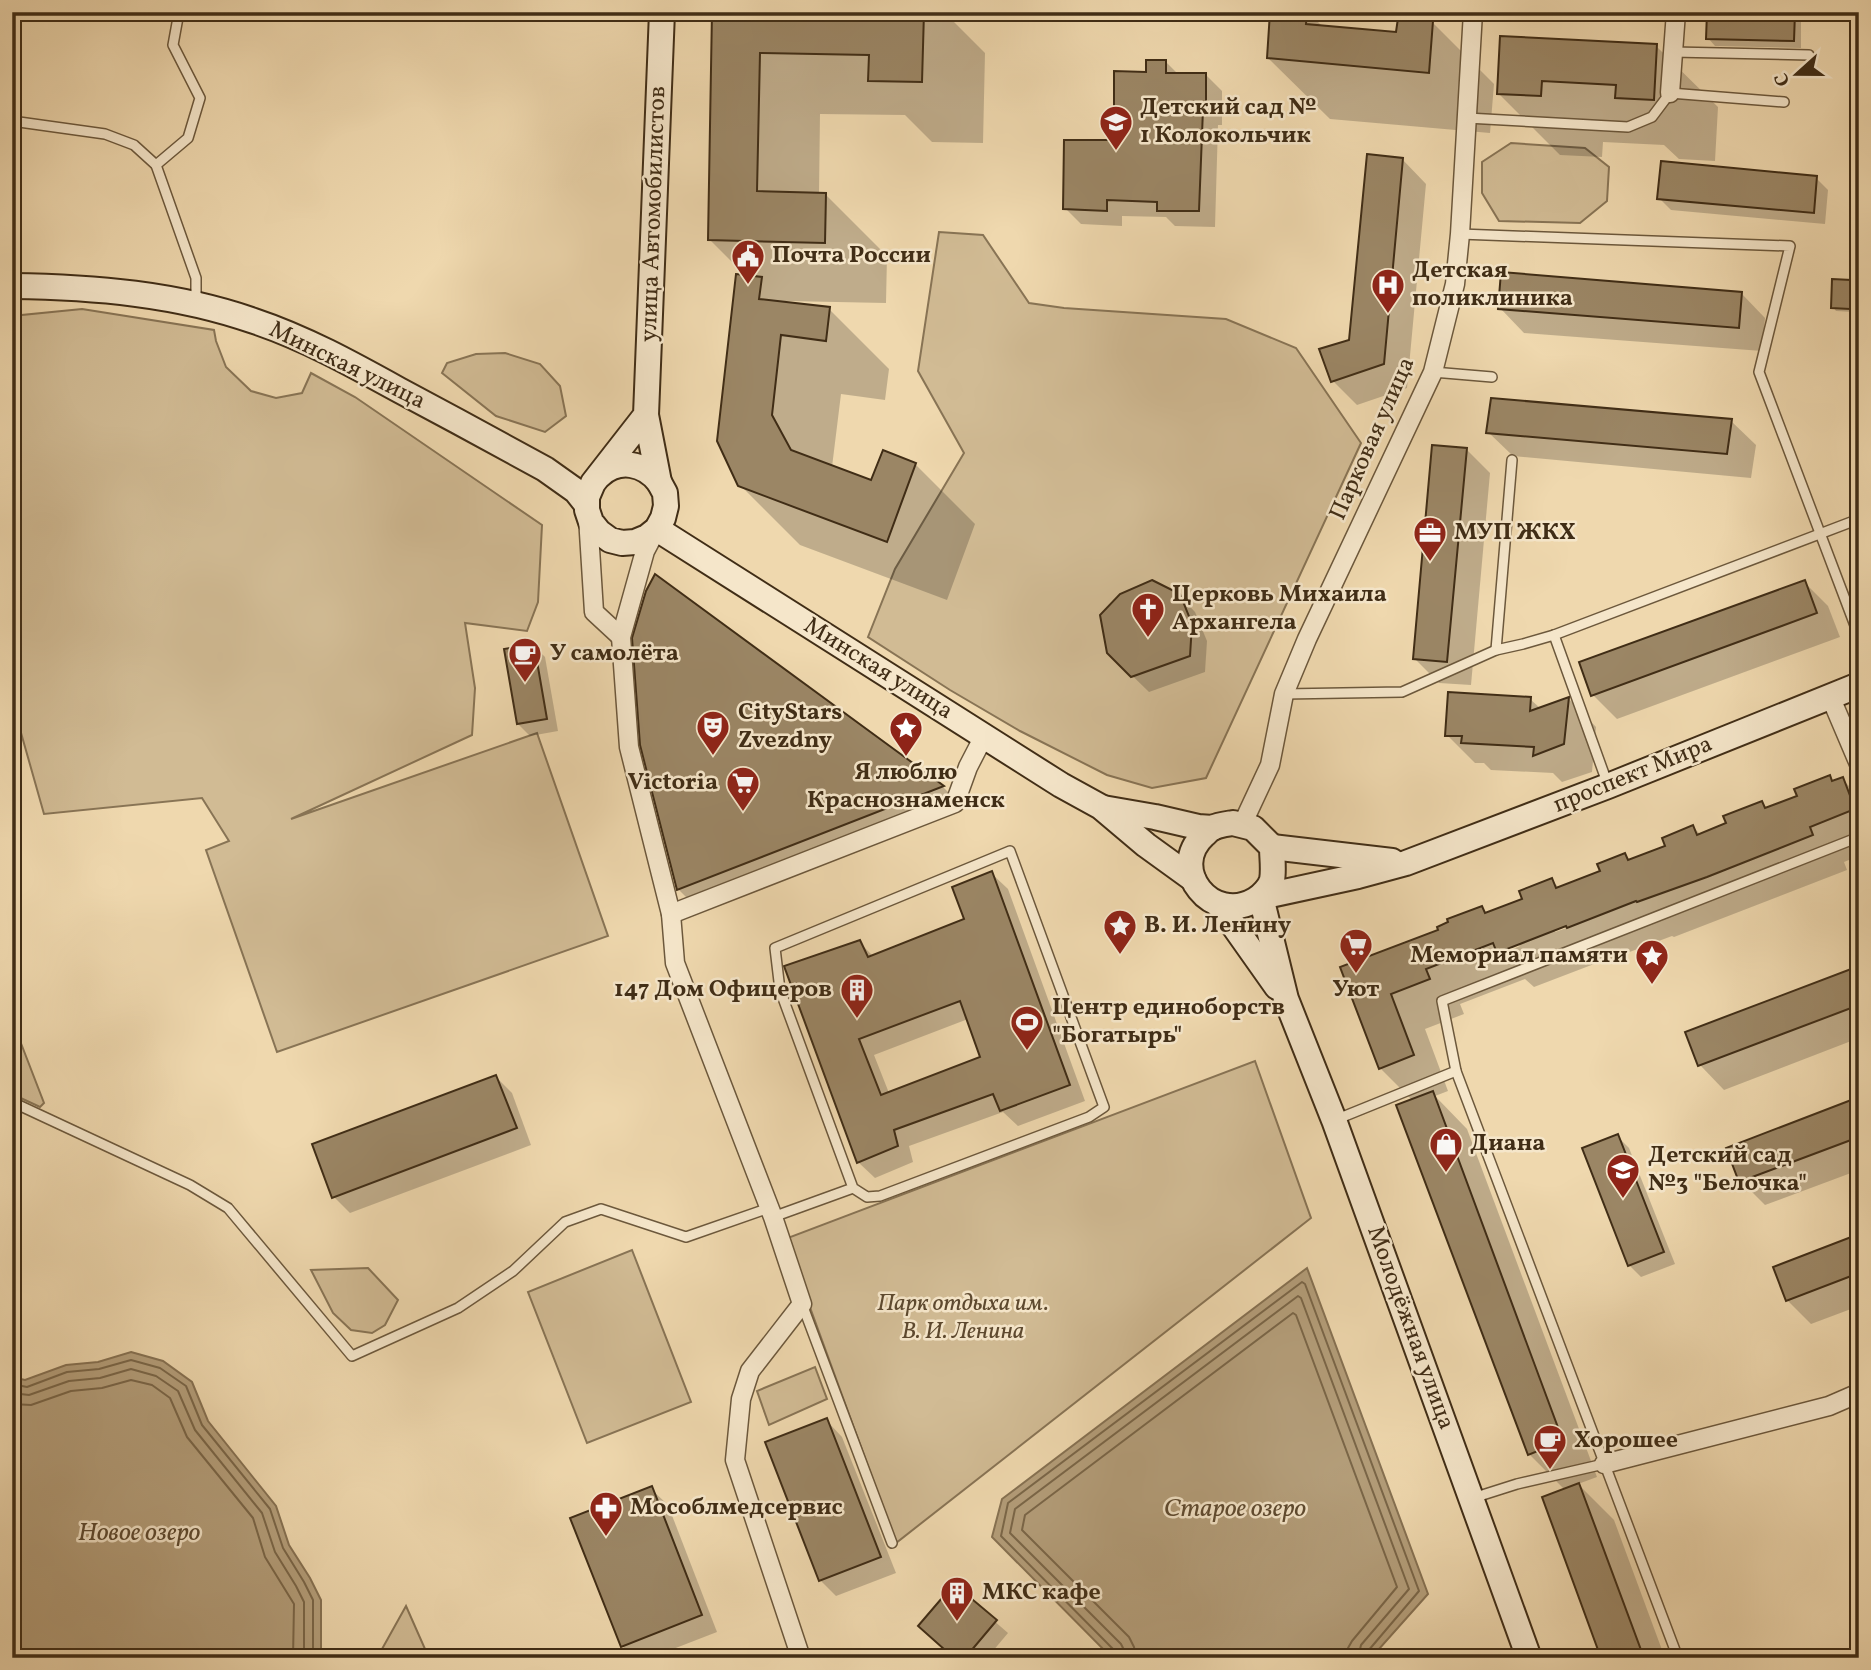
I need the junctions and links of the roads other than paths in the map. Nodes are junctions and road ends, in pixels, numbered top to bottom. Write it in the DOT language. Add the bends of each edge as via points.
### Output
graph roads {
  1 [pos="178,12"];
  2 [pos="662,12"];
  3 [pos="1473,12"];
  4 [pos="1676,12"];
  5 [pos="1673,52"];
  6 [pos="1809,55"];
  7 [pos="1670,93"];
  8 [pos="1784,102"];
  9 [pos="1467,118"];
  10 [pos="12,121"];
  11 [pos="156,164"];
  12 [pos="1460,234"];
  13 [pos="12,286"];
  14 [pos="196,305"];
  15 [pos="1433,372"];
  16 [pos="1492,377"];
  17 [pos="646,415"];
  18 [pos="1512,460"];
  19 [pos="659,482"];
  20 [pos="591,494"];
  21 [pos="1859,519"];
  22 [pos="657,529"];
  23 [pos="1819,535"];
  24 [pos="1555,635"];
  25 [pos="1859,636"];
  26 [pos="621,637"];
  27 [pos="1496,650"];
  28 [pos="1859,685"];
  29 [pos="1284,694"];
  30 [pos="1830,696"];
  31 [pos="984,736"];
  32 [pos="1859,764"];
  33 [pos="1608,786"];
  34 [pos="1101,807"];
  35 [pos="1242,825"];
  36 [pos="1213,828"];
  37 [pos="1859,837"];
  38 [pos="1272,847"];
  39 [pos="1406,863"];
  40 [pos="1193,879"];
  41 [pos="1261,897"];
  42 [pos="1219,905"];
  43 [pos="671,914"];
  44 [pos="1286,999"];
  45 [pos="1456,1071"];
  46 [pos="12,1102"];
  47 [pos="1334,1120"];
  48 [pos="853,1188"];
  49 [pos="771,1213"];
  50 [pos="802,1304"];
  51 [pos="1859,1393"];
  52 [pos="1604,1464"];
  53 [pos="1472,1498"];
  54 [pos="892,1543"];
  55 [pos="801,1658"];
  56 [pos="1530,1658"];
  57 [pos="1678,1658"];
  1 -- 11 [label="lane" via="173,45 200,98 188,138"];
  2 -- 17 [label="street, улица Автомобилистов"];
  3 -- 9 [label="street, Парковая улица"];
  4 -- 5 [label="street"];
  5 -- 6 [label="lane"];
  5 -- 7 [label="street"];
  7 -- 8 [label="lane"];
  7 -- 9 [label="lane" via="1652,117 1628,127"];
  9 -- 12 [label="street, Парковая улица"];
  10 -- 11 [label="lane" via="105,134 134,145"];
  11 -- 14 [label="lane" via="196,278"];
  12 -- 15 [label="street, Парковая улица" via="1455,284"];
  12 -- 23 [label="lane" via="1790,246 1759,372"];
  13 -- 14 [label="street, Минская улица" via="118,292"];
  14 -- 20 [label="street, Минская улица" via="253,320 324,350 545,469 578,480"];
  15 -- 16 [label="lane"];
  15 -- 29 [label="street, Парковая улица"];
  17 -- 19 [label="street, улица Автомобилистов"];
  17 -- 20 [label="street"];
  18 -- 27 [label="lane"];
  19 -- 20 [label="street" via="644,468 614,466 604,471"];
  19 -- 22 [label="street, улица Автомобилистов" via="666,506"];
  20 -- 22 [label="street" via="592,522 610,540 635,542"];
  20 -- 26 [label="street" via="594,612"];
  21 -- 23 [label="lane"];
  22 -- 26 [label="street" via="645,551"];
  22 -- 31 [label="street, Минская улица"];
  23 -- 24 [label="lane"];
  23 -- 25 [label="lane"];
  24 -- 27 [label="lane"];
  24 -- 33 [label="lane"];
  26 -- 43 [label="street" via="629,747"];
  27 -- 29 [label="lane" via="1402,692"];
  28 -- 30 [label="street, проспект Мира"];
  29 -- 35 [label="street, Парковая улица" via="1270,765"];
  30 -- 32 [label="street"];
  30 -- 33 [label="street, проспект Мира"];
  31 -- 34 [label="street, Минская улица"];
  31 -- 43 [label="street" via="956,803"];
  33 -- 39 [label="street, проспект Мира"];
  34 -- 36 [label="street, Минская улица"];
  34 -- 40 [label="street, Минская улица"];
  35 -- 36 [label="street" via="1233,822"];
  35 -- 38 [label="street" via="1253,828"];
  36 -- 40 [label="street" via="1197,842 1191,855"];
  37 -- 45 [label="lane" via="1442,1001"];
  38 -- 39 [label="street, проспект Мира"];
  38 -- 41 [label="street" via="1272,881"];
  39 -- 41 [label="street, проспект Мира"];
  40 -- 42 [label="street" via="1203,895"];
  41 -- 42 [label="street" via="1247,905"];
  41 -- 44 [label="street, Молодёжная улица"];
  42 -- 44 [label="street, Молодёжная улица"];
  43 -- 49 [label="street" via="675,964"];
  44 -- 47 [label="street, Молодёжная улица"];
  45 -- 47 [label="lane"];
  45 -- 52 [label="lane"];
  46 -- 49 [label="lane" via="190,1185 228,1208 352,1356 458,1308 513,1271 565,1222 601,1209 686,1237"];
  47 -- 53 [label="street, Молодёжная улица"];
  48 -- 48 [label="lane" via="780,990 775,948 1010,851 1104,1107 1089,1117 880,1196 867,1197"];
  48 -- 49 [label="lane"];
  49 -- 50 [label="street"];
  50 -- 54 [label="lane"];
  50 -- 55 [label="street" via="750,1371 741,1399 735,1460"];
  51 -- 52 [label="street" via="1829,1406"];
  52 -- 53 [label="lane"];
  52 -- 57 [label="lane"];
  53 -- 56 [label="street, Молодёжная улица"];
}
